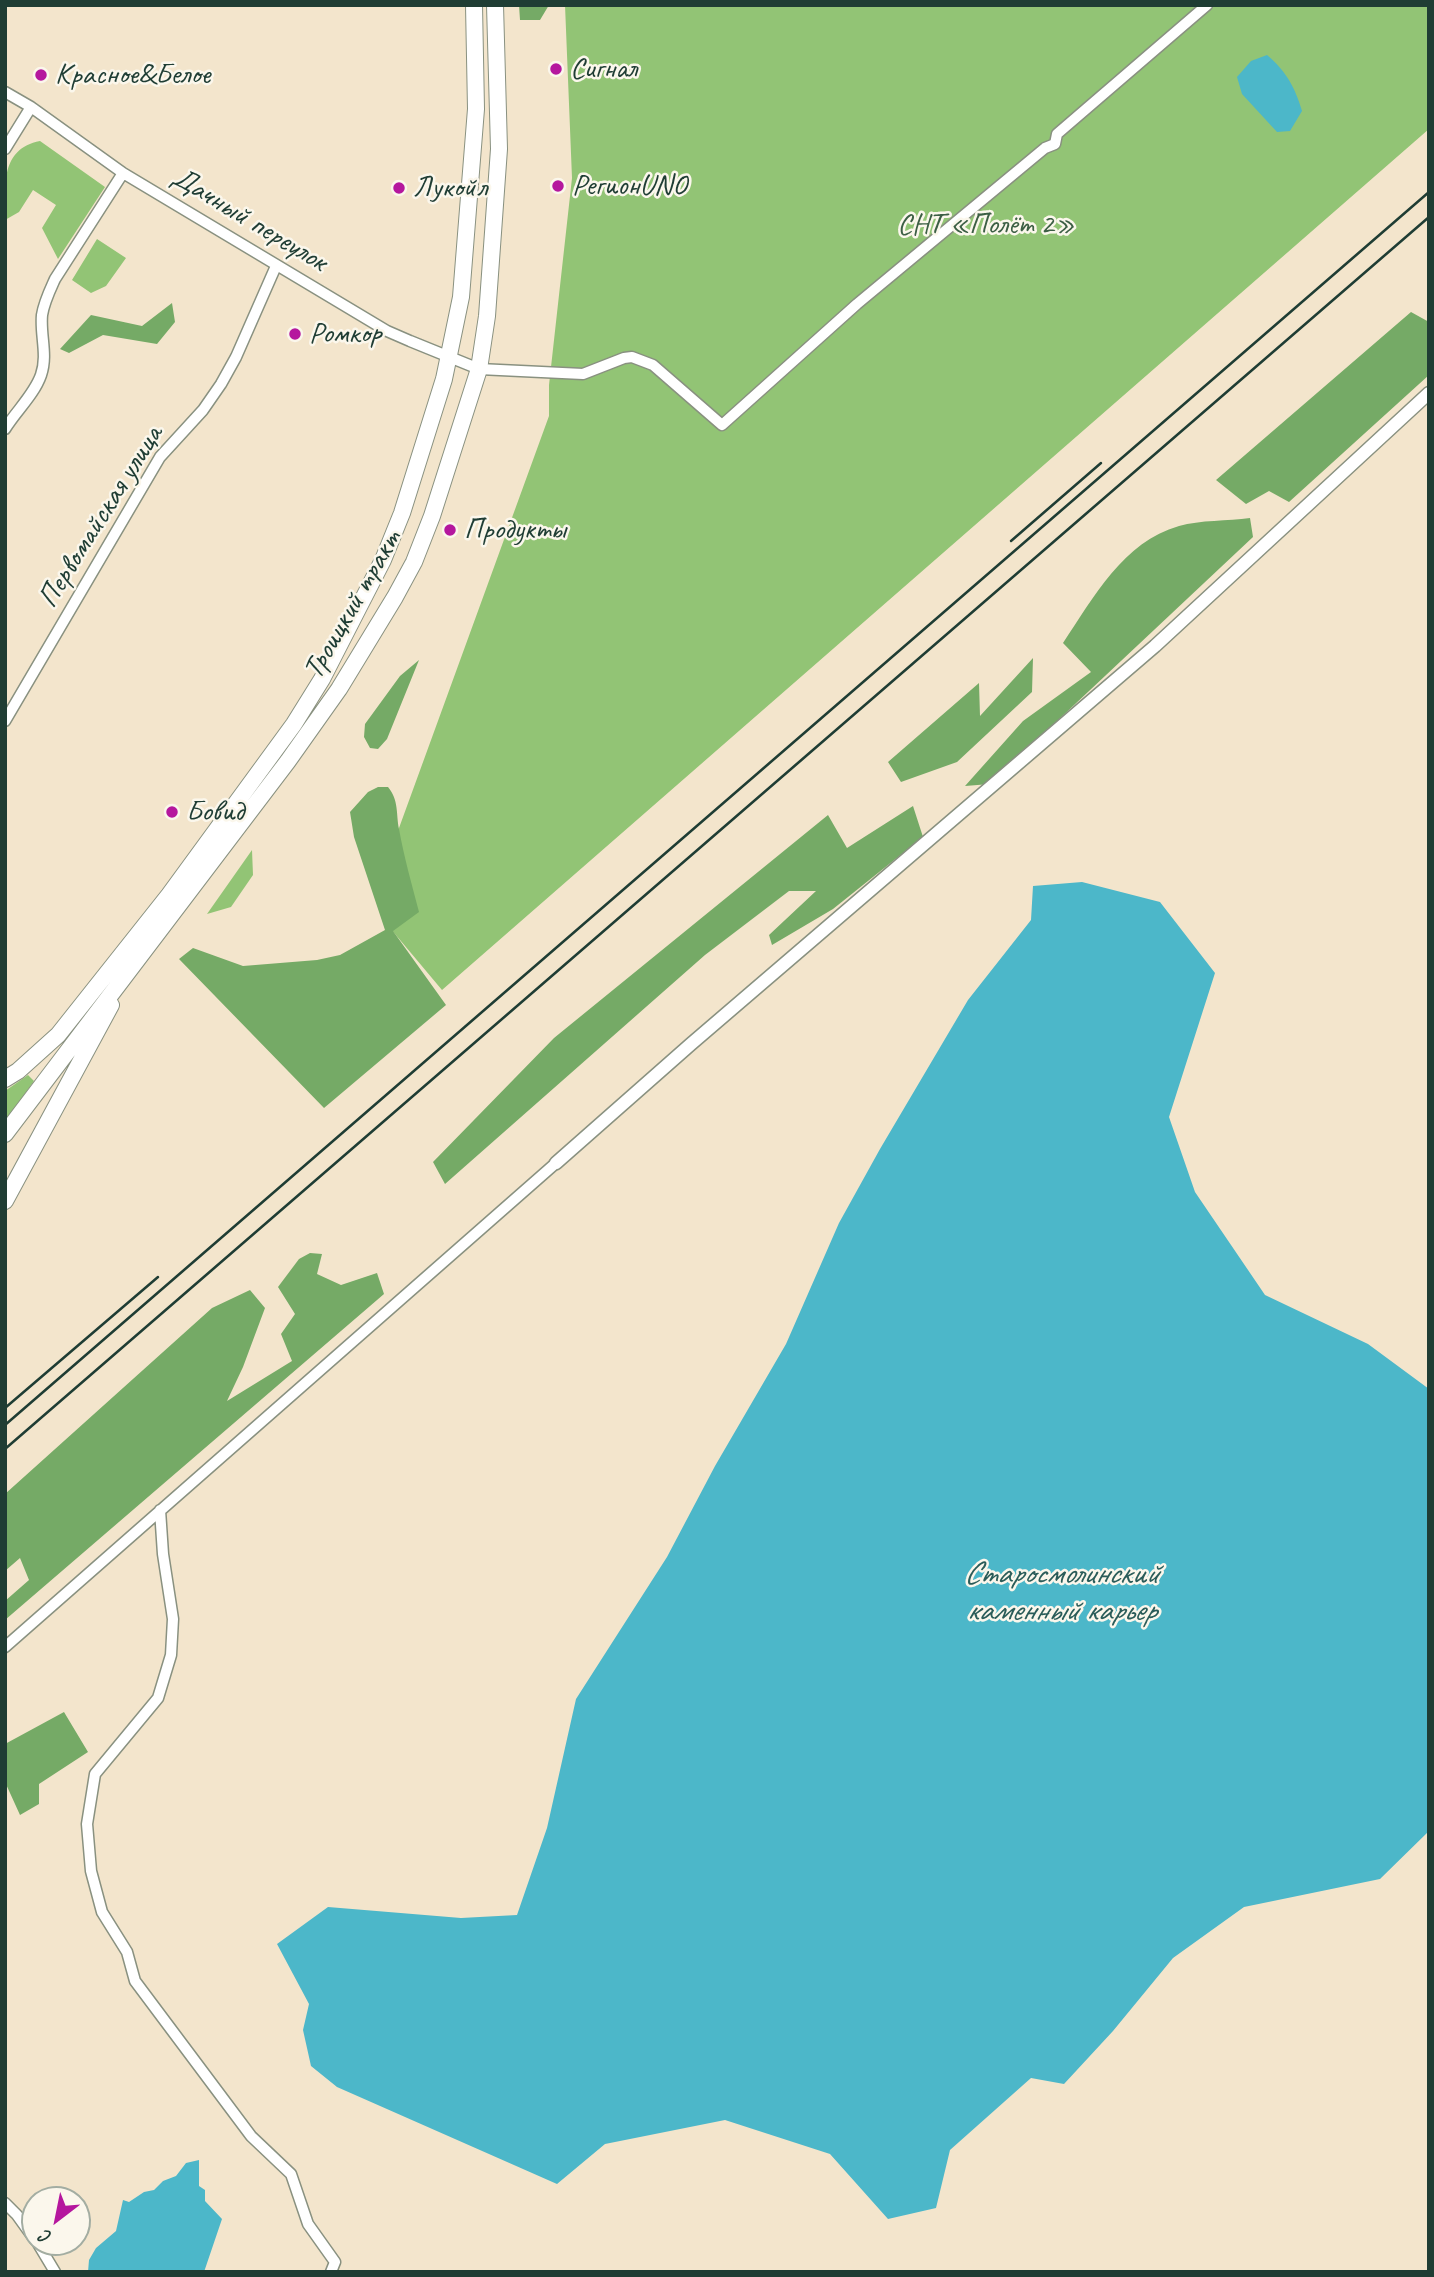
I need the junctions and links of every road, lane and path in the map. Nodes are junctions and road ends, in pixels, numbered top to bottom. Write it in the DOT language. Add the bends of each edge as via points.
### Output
graph roads {
  1 [pos="474,5"];
  2 [pos="495,5"];
  3 [pos="1207,5"];
  4 [pos="5,92"];
  5 [pos="31,107"];
  6 [pos="5,149"];
  7 [pos="123,173"];
  8 [pos="276,266"];
  9 [pos="450,357"];
  10 [pos="479,369"];
  11 [pos="1429,393"];
  12 [pos="5,429"];
  13 [pos="5,721"];
  14 [pos="125,975"];
  15 [pos="5,1079"];
  16 [pos="5,1134"];
  17 [pos="556,1163"];
  18 [pos="5,1201"];
  19 [pos="160,1510"];
  20 [pos="5,1647"];
  21 [pos="5,2203"];
  22 [pos="21,2223"];
  23 [pos="45,2256"];
  24 [pos="55,2272"];
  25 [pos="331,2272"];
  1 -- 9 [label="main road, Троицкий тракт" via="476,109 461,297"];
  2 -- 10 [label="main road, Троицкий тракт" via="499,149"];
  3 -- 10 [label="street, Дачный переулок" via="1057,134 1055,144 857,304 723,425 643,360 624,358 583,374"];
  4 -- 5 [label="street, Дачный переулок"];
  5 -- 6 [label="street"];
  5 -- 7 [label="street, Дачный переулок"];
  7 -- 8 [label="street, Дачный переулок"];
  7 -- 12 [label="street" via="55,279 42,315 41,376"];
  8 -- 9 [label="street, Дачный переулок" via="387,331"];
  8 -- 13 [label="street, Первомайская улица" via="221,384 160,457"];
  9 -- 10 [label="street, Дачный переулок"];
  9 -- 15 [label="main road, Троицкий тракт" via="390,542 315,690 117,961 58,1035"];
  10 -- 14 [label="main road, Троицкий тракт" via="432,516 395,597 288,761"];
  11 -- 17 [label="street" via="1155,646"];
  14 -- 16 [label="main road, Троицкий тракт"];
  14 -- 18 [label="main road"];
  17 -- 19 [label="street"];
  19 -- 20 [label="street"];
  19 -- 25 [label="street" via="173,1619 171,1655 158,1698 95,1774 87,1824 91,1871 102,1912 127,1952 135,1981 251,2136 291,2174 308,2224 335,2262"];
  21 -- 22 [label="street"];
  23 -- 24 [label="street"];
}
